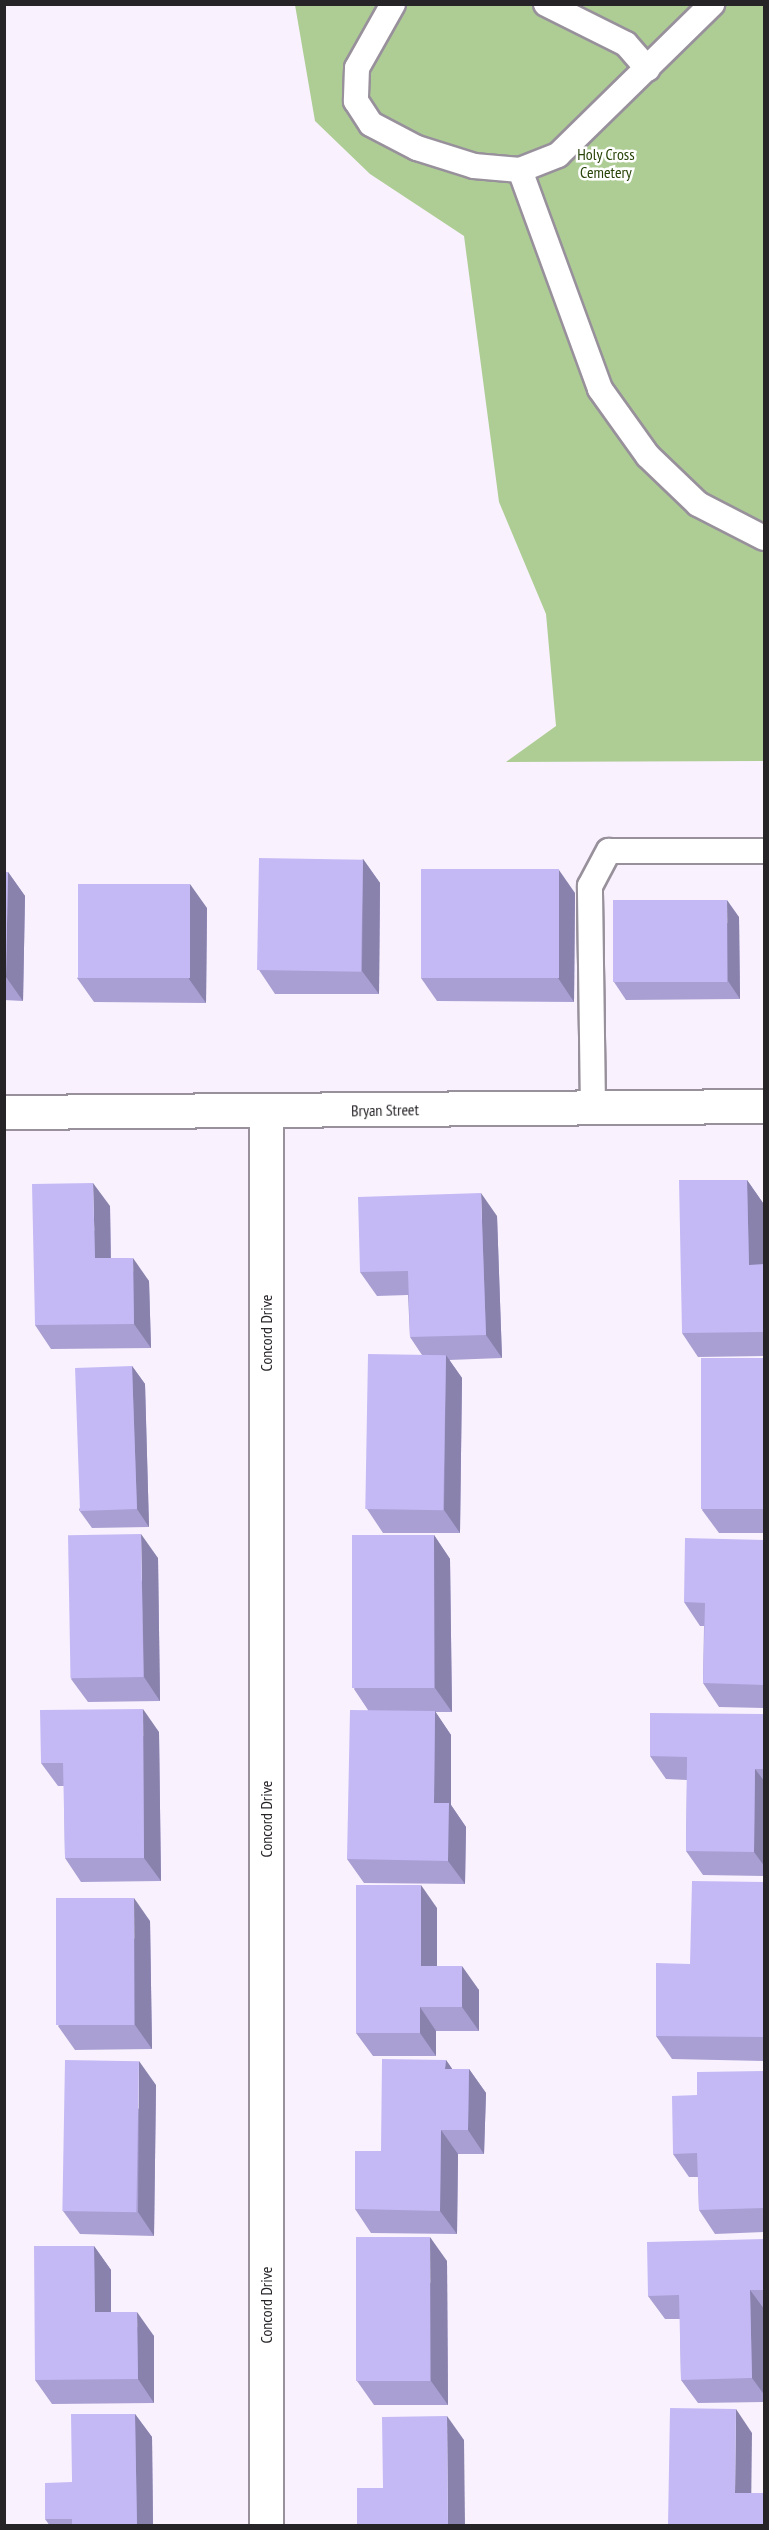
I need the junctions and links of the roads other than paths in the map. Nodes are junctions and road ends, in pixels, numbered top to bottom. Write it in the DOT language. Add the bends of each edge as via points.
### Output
graph roads {
  1 [pos="393,4"];
  2 [pos="546,4"];
  3 [pos="712,4"];
  4 [pos="648,69"];
  5 [pos="520,170"];
  6 [pos="765,538"];
  7 [pos="765,851"];
  8 [pos="765,1106"];
  9 [pos="593,1108"];
  10 [pos="4,1112"];
  11 [pos="266,1112"];
  12 [pos="266,2526"];
  1 -- 5 [label="lane" via="357,68 356,100 371,124 417,148 474,166"];
  2 -- 4 [label="lane" via="626,44"];
  3 -- 4 [label="lane"];
  4 -- 5 [label="lane" via="558,154"];
  5 -- 6 [label="lane" via="600,389 648,456 698,504"];
  7 -- 9 [label="lane" via="609,851 590,886"];
  8 -- 9 [label="street, Bryan Street"];
  9 -- 11 [label="street, Bryan Street"];
  10 -- 11 [label="street, Bryan Street"];
  11 -- 12 [label="street, Concord Drive"];
}
